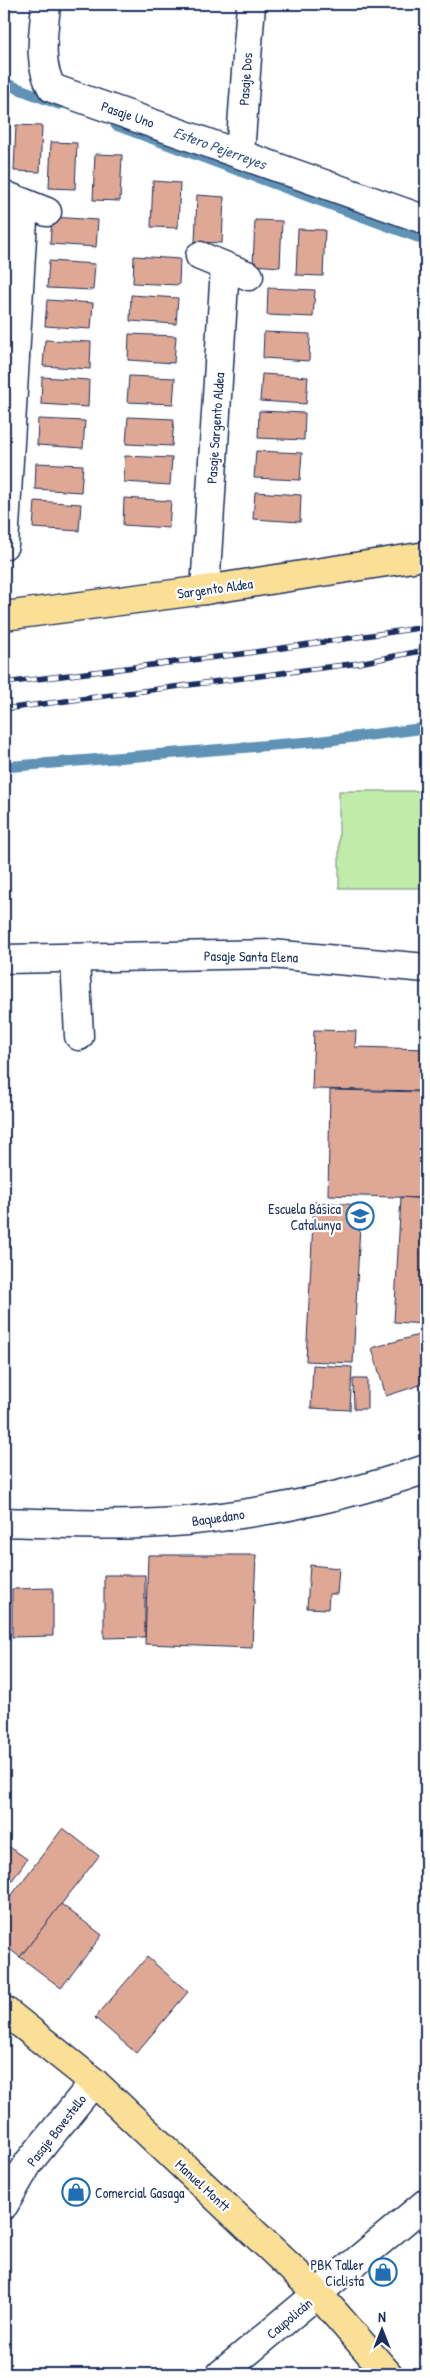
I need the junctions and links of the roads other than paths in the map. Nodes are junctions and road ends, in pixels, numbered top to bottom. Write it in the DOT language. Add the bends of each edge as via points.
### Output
graph roads {
  1 [pos="46,4"];
  2 [pos="251,4"];
  3 [pos="240,154"];
  4 [pos="25,203"];
  5 [pos="426,220"];
  6 [pos="200,256"];
  7 [pos="4,545"];
  8 [pos="426,556"];
  9 [pos="205,590"];
  10 [pos="4,616"];
  11 [pos="4,959"];
  12 [pos="75,959"];
  13 [pos="426,968"];
  14 [pos="79,1036"];
  15 [pos="426,1469"];
  16 [pos="4,1522"];
  17 [pos="4,2010"];
  18 [pos="94,2082"];
  19 [pos="426,2204"];
  20 [pos="4,2205"];
  21 [pos="318,2294"];
  22 [pos="221,2374"];
  23 [pos="388,2374"];
  1 -- 3 [label="street, Pasaje Uno" via="43,64 45,77 52,88"];
  2 -- 3 [label="street, Pasaje Dos"];
  3 -- 5 [label="street, Pasaje Uno"];
  4 -- 7 [label="street"];
  6 -- 9 [label="street, Pasaje Sargento Aldea" via="237,271"];
  8 -- 9 [label="main road, Sargento Aldea"];
  9 -- 10 [label="main road, Sargento Aldea"];
  11 -- 12 [label="street, Pasaje Santa Elena"];
  12 -- 13 [label="street, Pasaje Santa Elena" via="270,954"];
  12 -- 14 [label="street"];
  15 -- 16 [label="street, Baquedano" via="385,1484 286,1507 185,1521 81,1525"];
  17 -- 18 [label="main road, Manuel Montt"];
  18 -- 20 [label="street, Pasaje Bavestello" via="29,2162"];
  18 -- 21 [label="main road, Manuel Montt"];
  19 -- 21 [label="street, Caupolicán"];
  21 -- 22 [label="street, Caupolicán"];
  21 -- 23 [label="main road, Manuel Montt"];
}
